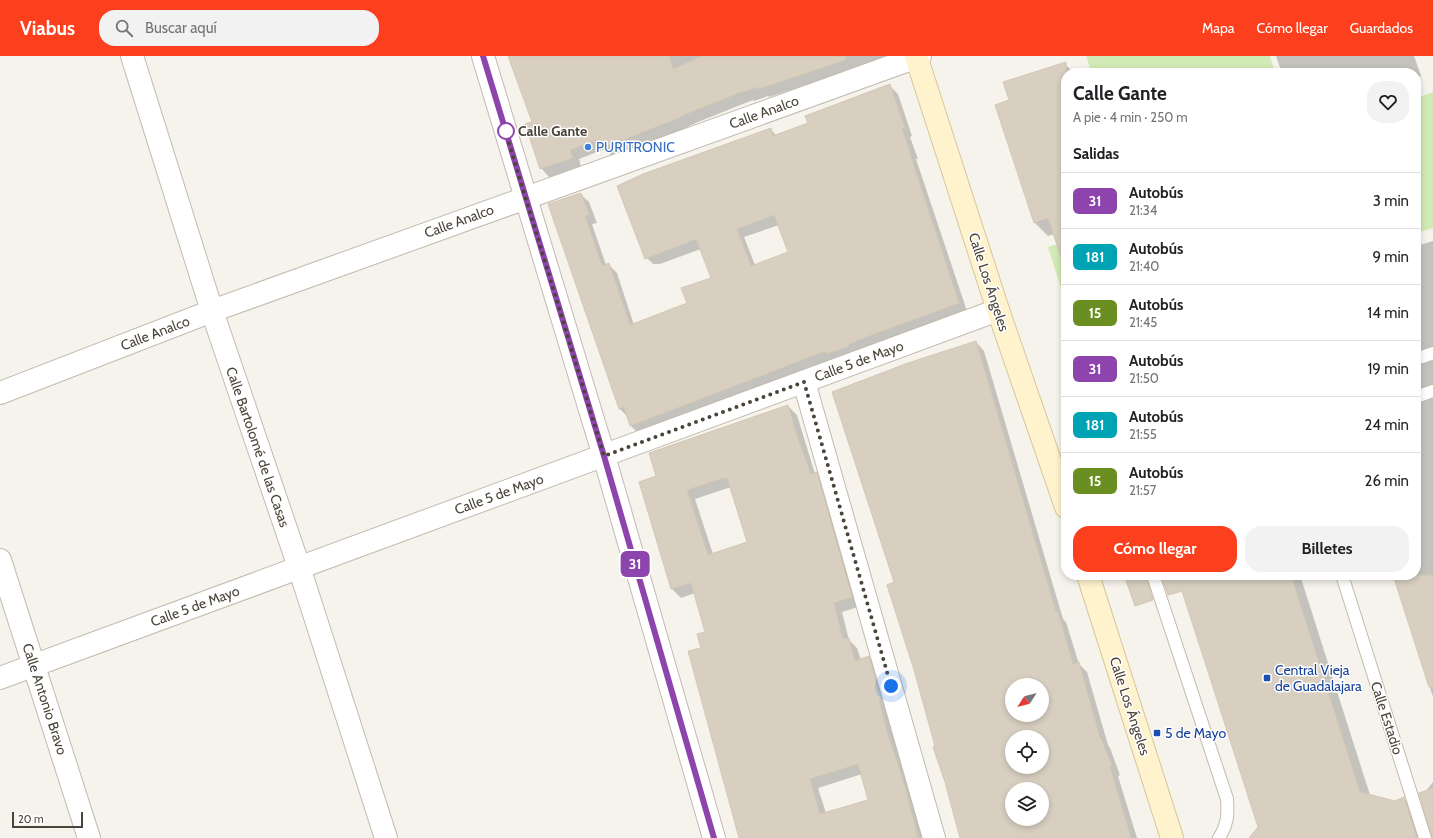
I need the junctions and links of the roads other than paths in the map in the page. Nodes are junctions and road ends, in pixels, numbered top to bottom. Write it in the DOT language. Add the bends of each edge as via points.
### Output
graph roads {
  1 [pos="132,56"];
  2 [pos="483,56"];
  3 [pos="918,56"];
  4 [pos="526,197"];
  5 [pos="998,310"];
  6 [pos="212,311"];
  7 [pos="804,382"];
  8 [pos="1433,391"];
  9 [pos="0,393"];
  10 [pos="1421,395"];
  11 [pos="604,456"];
  12 [pos="1061,475"];
  13 [pos="0,560"];
  14 [pos="299,568"];
  15 [pos="1090,580"];
  16 [pos="1155,580"];
  17 [pos="1344,580"];
  18 [pos="34,666"];
  19 [pos="0,678"];
  20 [pos="89,838"];
  21 [pos="386,838"];
  22 [pos="714,838"];
  23 [pos="934,838"];
  24 [pos="1172,838"];
  25 [pos="1219,838"];
  26 [pos="1426,838"];
  1 -- 6 [label="street, Calle Bartolomé de las Casas"];
  2 -- 4 [label="street"];
  3 -- 4 [label="street, Calle Analco"];
  3 -- 5 [label="street, Calle Los Ángeles"];
  4 -- 6 [label="street, Calle Analco"];
  4 -- 11 [label="street"];
  5 -- 7 [label="street, Calle 5 de Mayo"];
  5 -- 12 [label="street, Calle Los Ángeles"];
  6 -- 9 [label="street, Calle Analco"];
  6 -- 14 [label="street, Calle Bartolomé de las Casas"];
  7 -- 11 [label="street, Calle 5 de Mayo"];
  7 -- 23 [label="street"];
  8 -- 10 [label="lane"];
  11 -- 14 [label="street, Calle 5 de Mayo"];
  11 -- 22 [label="street"];
  13 -- 18 [label="street, Calle Antonio Bravo"];
  14 -- 18 [label="street, Calle 5 de Mayo"];
  14 -- 21 [label="street, Calle Bartolomé de las Casas"];
  15 -- 24 [label="street, Calle Los Ángeles"];
  16 -- 25 [label="lane" via="1227,799 1228,815"];
  17 -- 26 [label="lane, Calle Estadio"];
  18 -- 19 [label="street, Calle 5 de Mayo"];
  18 -- 20 [label="street, Calle Antonio Bravo"];
}
